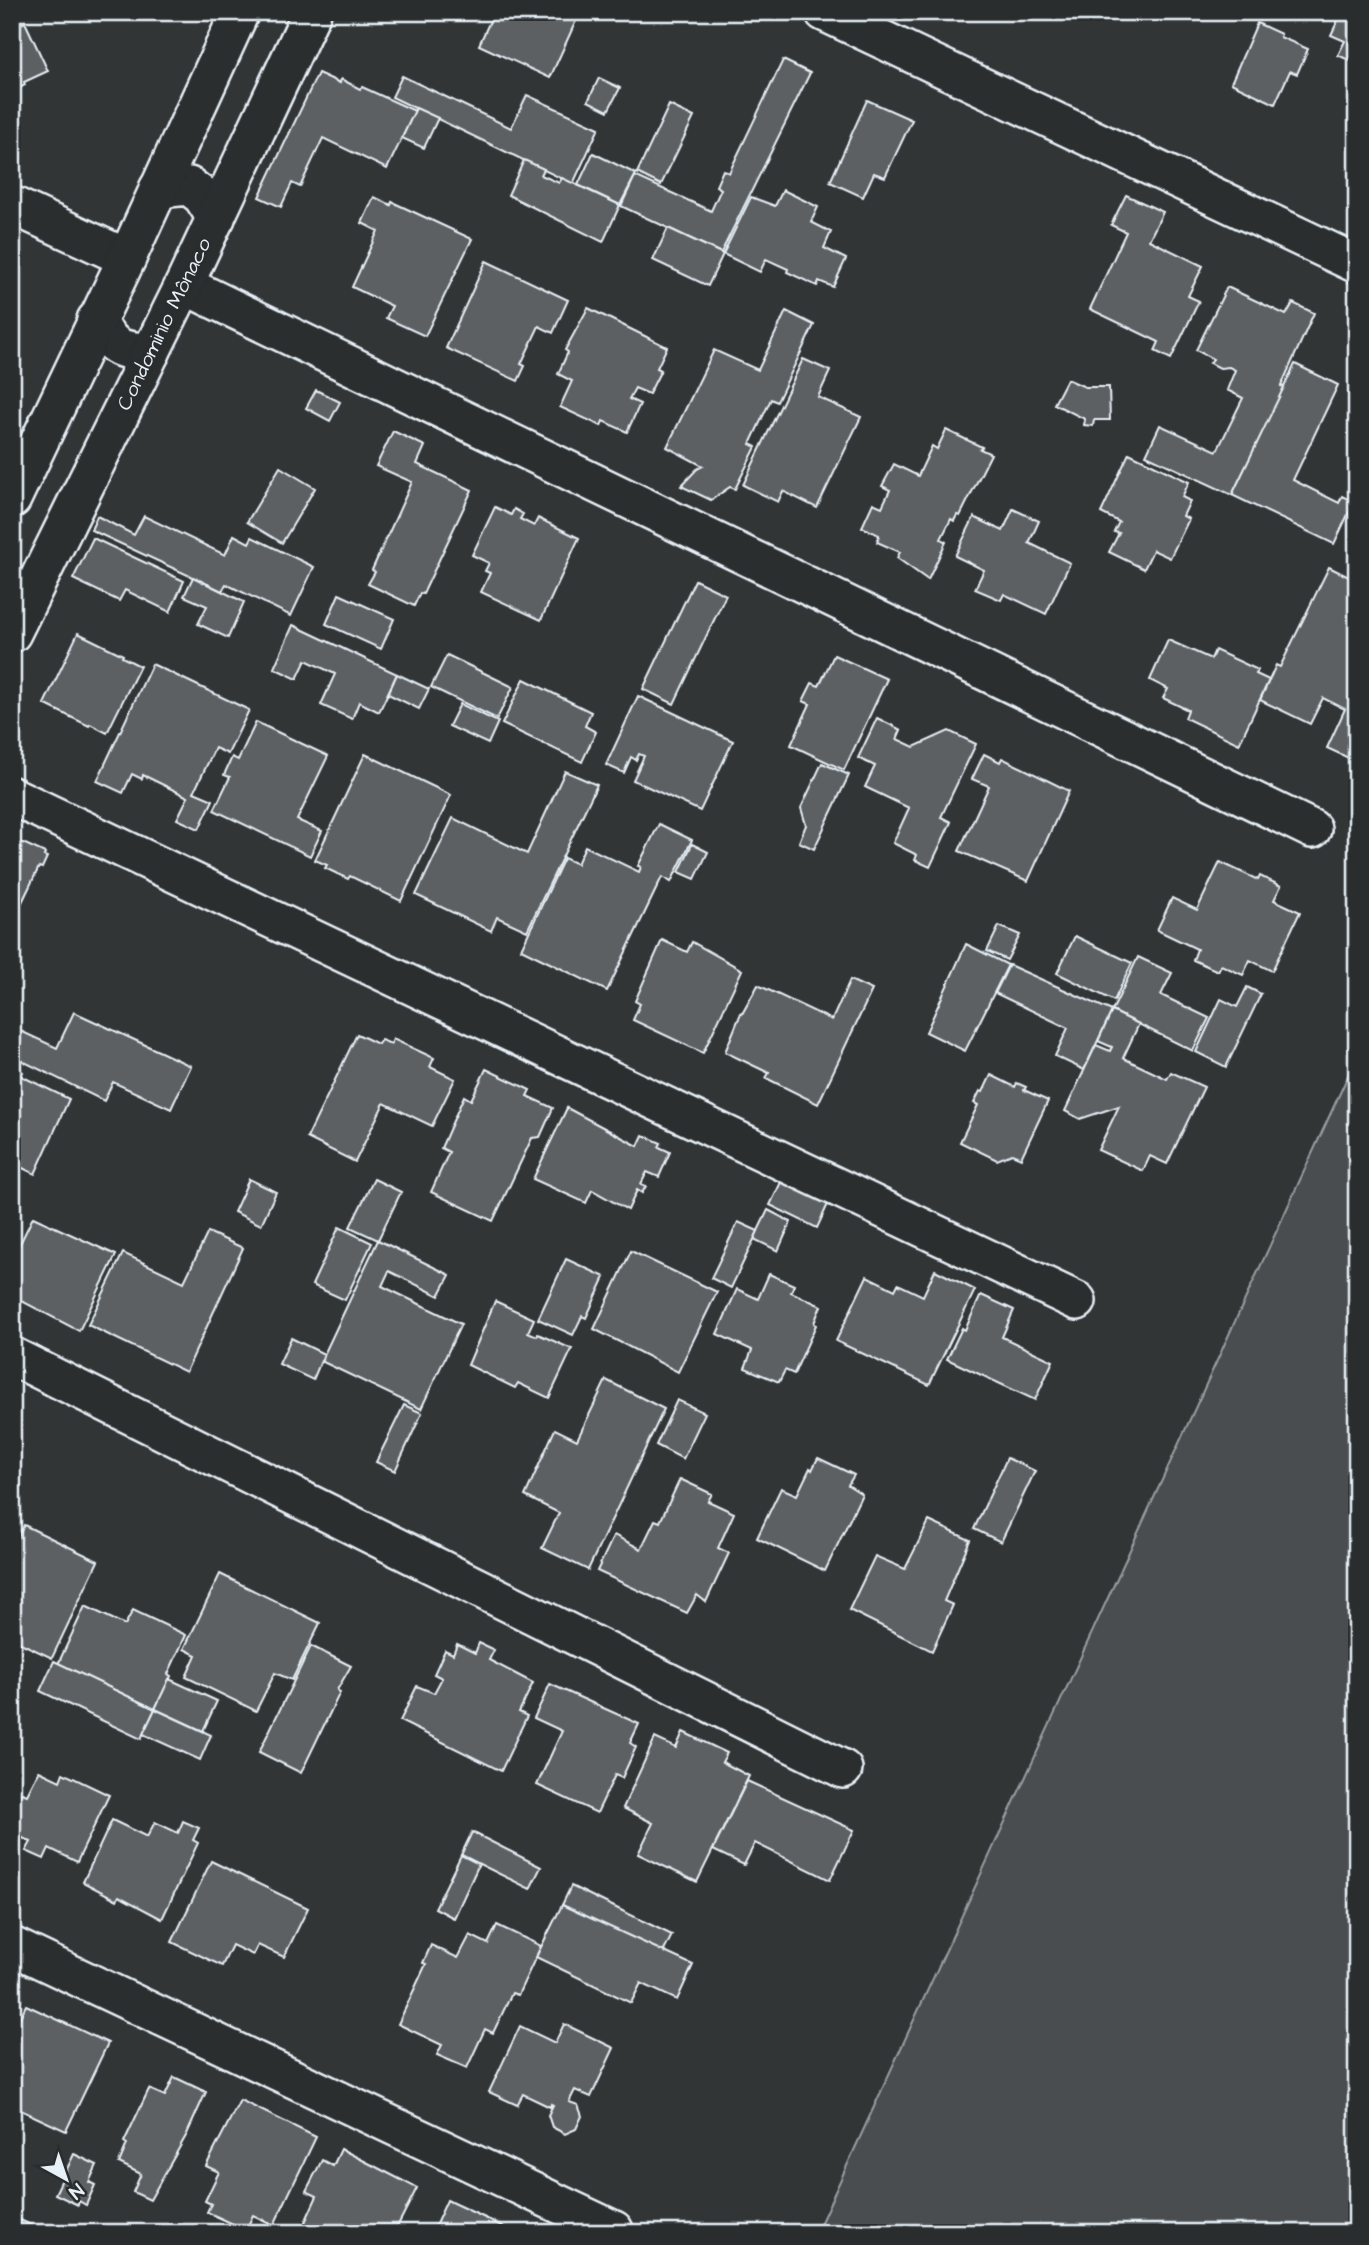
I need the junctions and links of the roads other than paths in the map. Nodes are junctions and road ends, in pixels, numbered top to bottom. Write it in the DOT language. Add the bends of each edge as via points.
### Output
graph roads {
  1 [pos="240,12"];
  2 [pos="312,12"];
  3 [pos="824,12"];
  4 [pos="158,189"];
  5 [pos="12,205"];
  6 [pos="216,218"];
  7 [pos="127,258"];
  8 [pos="1357,264"];
  9 [pos="184,285"];
  10 [pos="96,320"];
  11 [pos="151,352"];
  12 [pos="12,499"];
  13 [pos="12,633"];
  14 [pos="12,796"];
  15 [pos="1312,829"];
  16 [pos="1077,1301"];
  17 [pos="12,1356"];
  18 [pos="843,1769"];
  19 [pos="12,1945"];
  20 [pos="614,2230"];
  1 -- 4 [label="street"];
  2 -- 6 [label="street, Condominio Mônaco"];
  3 -- 8 [label="street"];
  4 -- 6 [label="street" via="189,186"];
  4 -- 7 [label="street"];
  5 -- 7 [label="street"];
  6 -- 9 [label="street, Condominio Mônaco"];
  7 -- 10 [label="street"];
  9 -- 11 [label="street, Condominio Mônaco"];
  9 -- 15 [label="street"];
  10 -- 11 [label="street" via="108,341 127,351"];
  10 -- 12 [label="street"];
  11 -- 13 [label="street, Condominio Mônaco"];
  14 -- 16 [label="street"];
  17 -- 18 [label="street"];
  19 -- 20 [label="street"];
}
